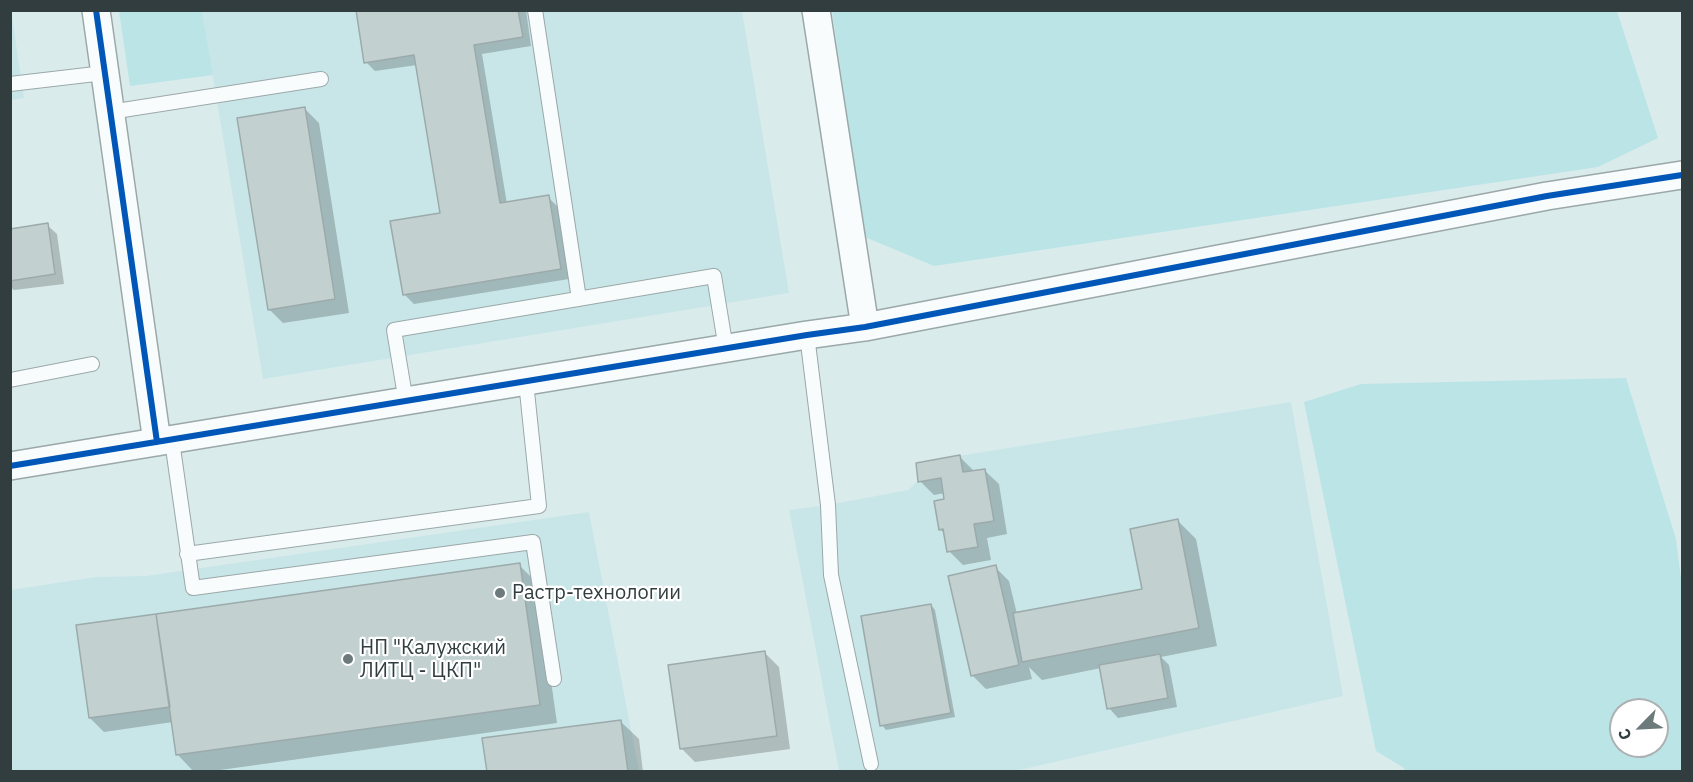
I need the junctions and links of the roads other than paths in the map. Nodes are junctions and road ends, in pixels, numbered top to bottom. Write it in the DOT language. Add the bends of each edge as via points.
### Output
graph roads {
  1 [pos="96,10"];
  2 [pos="535,10"];
  3 [pos="816,10"];
  4 [pos="104,73"];
  5 [pos="321,79"];
  6 [pos="10,84"];
  7 [pos="110,112"];
  8 [pos="1683,175"];
  9 [pos="579,299"];
  10 [pos="865,327"];
  11 [pos="807,335"];
  12 [pos="726,349"];
  13 [pos="92,364"];
  14 [pos="10,380"];
  15 [pos="526,382"];
  16 [pos="406,402"];
  17 [pos="164,442"];
  18 [pos="10,466"];
  19 [pos="187,554"];
  20 [pos="554,679"];
  21 [pos="871,764"];
  1 -- 4 [label="street"];
  2 -- 9 [label="lane"];
  3 -- 10 [label="street"];
  4 -- 6 [label="lane"];
  4 -- 7 [label="street"];
  5 -- 7 [label="lane"];
  7 -- 17 [label="street"];
  8 -- 10 [label="street" via="1547,196"];
  9 -- 12 [label="lane" via="714,276"];
  9 -- 16 [label="lane" via="394,330"];
  10 -- 11 [label="street"];
  11 -- 12 [label="street"];
  11 -- 21 [label="lane" via="828,505 831,575"];
  12 -- 15 [label="street"];
  13 -- 14 [label="lane"];
  15 -- 16 [label="street"];
  15 -- 19 [label="lane" via="539,506"];
  16 -- 17 [label="street"];
  17 -- 18 [label="street"];
  17 -- 19 [label="lane"];
  19 -- 20 [label="lane" via="193,588 533,542"];
}
